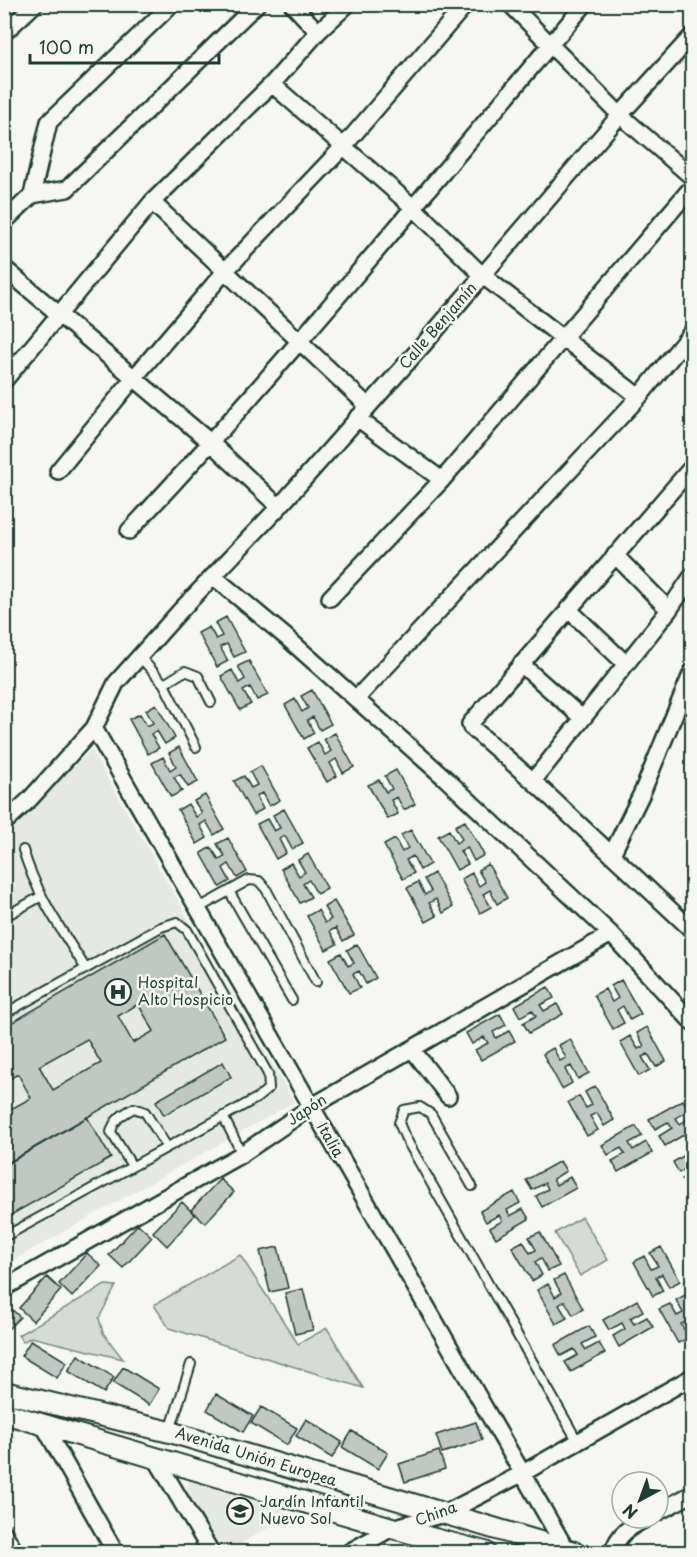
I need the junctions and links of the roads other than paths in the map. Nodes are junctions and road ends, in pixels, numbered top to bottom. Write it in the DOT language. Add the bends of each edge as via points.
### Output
graph roads {
  1 [pos="35,4"];
  2 [pos="172,4"];
  3 [pos="256,4"];
  4 [pos="292,4"];
  5 [pos="348,4"];
  6 [pos="466,4"];
  7 [pos="510,4"];
  8 [pos="585,4"];
  9 [pos="7,30"];
  10 [pos="318,33"];
  11 [pos="693,36"];
  12 [pos="551,44"];
  13 [pos="272,84"];
  14 [pos="620,115"];
  15 [pos="343,147"];
  16 [pos="693,177"];
  17 [pos="693,187"];
  18 [pos="32,195"];
  19 [pos="152,202"];
  20 [pos="414,208"];
  21 [pos="4,222"];
  22 [pos="226,270"];
  23 [pos="7,274"];
  24 [pos="482,275"];
  25 [pos="60,314"];
  26 [pos="693,332"];
  27 [pos="561,338"];
  28 [pos="299,341"];
  29 [pos="133,379"];
  30 [pos="4,381"];
  31 [pos="639,397"];
  32 [pos="368,406"];
  33 [pos="357,418"];
  34 [pos="211,443"];
  35 [pos="693,467"];
  36 [pos="58,471"];
  37 [pos="442,480"];
  38 [pos="279,507"];
  39 [pos="129,531"];
  40 [pos="615,555"];
  41 [pos="213,576"];
  42 [pos="691,582"];
  43 [pos="330,598"];
  44 [pos="568,609"];
  45 [pos="669,610"];
  46 [pos="140,657"];
  47 [pos="521,664"];
  48 [pos="626,664"];
  49 [pos="693,672"];
  50 [pos="164,684"];
  51 [pos="356,699"];
  52 [pos="211,702"];
  53 [pos="582,718"];
  54 [pos="94,728"];
  55 [pos="196,747"];
  56 [pos="533,780"];
  57 [pos="4,823"];
  58 [pos="23,850"];
  59 [pos="612,854"];
  60 [pos="229,891"];
  61 [pos="40,897"];
  62 [pos="197,909"];
  63 [pos="4,917"];
  64 [pos="691,923"];
  65 [pos="611,934"];
  66 [pos="86,969"];
  67 [pos="316,982"];
  68 [pos="292,1000"];
  69 [pos="4,1014"];
  70 [pos="693,1022"];
  71 [pos="412,1049"];
  72 [pos="448,1096"];
  73 [pos="311,1107"];
  74 [pos="223,1116"];
  75 [pos="166,1147"];
  76 [pos="242,1154"];
  77 [pos="132,1166"];
  78 [pos="472,1185"];
  79 [pos="4,1237"];
  80 [pos="4,1288"];
  81 [pos="191,1364"];
  82 [pos="693,1377"];
  83 [pos="4,1392"];
  84 [pos="4,1413"];
  85 [pos="44,1426"];
  86 [pos="170,1431"];
  87 [pos="578,1442"];
  88 [pos="155,1457"];
  89 [pos="523,1473"];
  90 [pos="693,1494"];
  91 [pos="670,1506"];
  92 [pos="444,1514"];
  93 [pos="392,1528"];
  94 [pos="627,1530"];
  95 [pos="456,1548"];
  96 [pos="116,1552"];
  97 [pos="211,1552"];
  98 [pos="348,1552"];
  99 [pos="485,1552"];
  100 [pos="570,1552"];
  101 [pos="613,1552"];
  1 -- 9 [label="street"];
  2 -- 18 [label="street" via="49,122"];
  3 -- 18 [label="street" via="67,189"];
  4 -- 10 [label="street"];
  5 -- 10 [label="street"];
  6 -- 15 [label="street"];
  7 -- 12 [label="street"];
  8 -- 12 [label="street"];
  10 -- 13 [label="street"];
  11 -- 14 [label="street, Calle Benjamín"];
  12 -- 14 [label="street"];
  12 -- 20 [label="street"];
  13 -- 15 [label="street"];
  13 -- 19 [label="street"];
  14 -- 16 [label="street"];
  14 -- 24 [label="street, Calle Benjamín"];
  15 -- 20 [label="street"];
  15 -- 22 [label="street"];
  17 -- 27 [label="street"];
  18 -- 21 [label="street"];
  19 -- 22 [label="street"];
  19 -- 25 [label="street"];
  20 -- 24 [label="street"];
  20 -- 28 [label="street"];
  22 -- 28 [label="street"];
  22 -- 29 [label="street"];
  23 -- 25 [label="street"];
  24 -- 27 [label="street"];
  24 -- 32 [label="street, Calle Benjamín"];
  25 -- 29 [label="street"];
  25 -- 30 [label="street"];
  26 -- 31 [label="street"];
  27 -- 31 [label="street"];
  27 -- 37 [label="street"];
  28 -- 32 [label="street"];
  28 -- 34 [label="street"];
  29 -- 34 [label="street"];
  29 -- 36 [label="street"];
  31 -- 51 [label="street"];
  32 -- 33 [label="street, Calle Benjamín"];
  33 -- 37 [label="street"];
  33 -- 38 [label="street, Calle Benjamín"];
  34 -- 38 [label="street"];
  34 -- 39 [label="street"];
  35 -- 40 [label="street"];
  37 -- 43 [label="street"];
  38 -- 41 [label="street, Calle Benjamín"];
  40 -- 44 [label="street"];
  40 -- 45 [label="street"];
  41 -- 46 [label="street, Calle Benjamín"];
  41 -- 51 [label="street"];
  42 -- 45 [label="street"];
  44 -- 47 [label="street"];
  44 -- 48 [label="street"];
  45 -- 48 [label="street"];
  46 -- 50 [label="lane"];
  46 -- 54 [label="street, Calle Benjamín" via="117,683"];
  47 -- 53 [label="street"];
  47 -- 56 [label="street" via="470,724"];
  48 -- 53 [label="street"];
  49 -- 59 [label="street"];
  50 -- 52 [label="lane" via="185,671 198,676"];
  50 -- 55 [label="lane"];
  51 -- 65 [label="street"];
  53 -- 56 [label="street"];
  54 -- 57 [label="street, Calle Benjamín"];
  54 -- 62 [label="street, Italia"];
  56 -- 59 [label="street"];
  58 -- 61 [label="lane"];
  59 -- 64 [label="street"];
  60 -- 62 [label="lane"];
  60 -- 67 [label="lane" via="249,880 259,881"];
  60 -- 68 [label="lane"];
  61 -- 63 [label="lane"];
  61 -- 66 [label="lane"];
  62 -- 73 [label="street, Italia"];
  65 -- 70 [label="street"];
  65 -- 71 [label="street, Japón"];
  66 -- 69 [label="lane"];
  66 -- 74 [label="lane" via="161,927 177,922 187,930 268,1074 269,1088"];
  71 -- 72 [label="street"];
  71 -- 73 [label="street, Japón"];
  73 -- 76 [label="street, Japón"];
  73 -- 89 [label="street, Italia"];
  74 -- 75 [label="lane"];
  74 -- 76 [label="lane"];
  75 -- 77 [label="lane"];
  75 -- 77 [label="lane" via="146,1112 134,1108 120,1115 111,1132"];
  76 -- 80 [label="street, Japón"];
  77 -- 79 [label="lane"];
  78 -- 87 [label="lane" via="431,1114 420,1107 404,1110 399,1123 405,1137"];
  81 -- 86 [label="lane"];
  82 -- 87 [label="street, China"];
  83 -- 86 [label="street, Avenida Unión Europea"];
  84 -- 85 [label="street, Avenida Unión Europea"];
  85 -- 88 [label="street, Avenida Unión Europea"];
  85 -- 96 [label="street"];
  86 -- 92 [label="street, Avenida Unión Europea"];
  87 -- 89 [label="street, China"];
  88 -- 93 [label="street, Avenida Unión Europea"];
  88 -- 97 [label="street"];
  89 -- 92 [label="street, China"];
  89 -- 100 [label="street, Italia"];
  90 -- 91 [label="street"];
  92 -- 93 [label="street, China"];
  92 -- 100 [label="street, Avenida Unión Europea"];
  93 -- 95 [label="street, Avenida Unión Europea"];
  93 -- 98 [label="street, China"];
  94 -- 101 [label="street" via="615,1543"];
  95 -- 99 [label="street, Avenida Unión Europea"];
}
